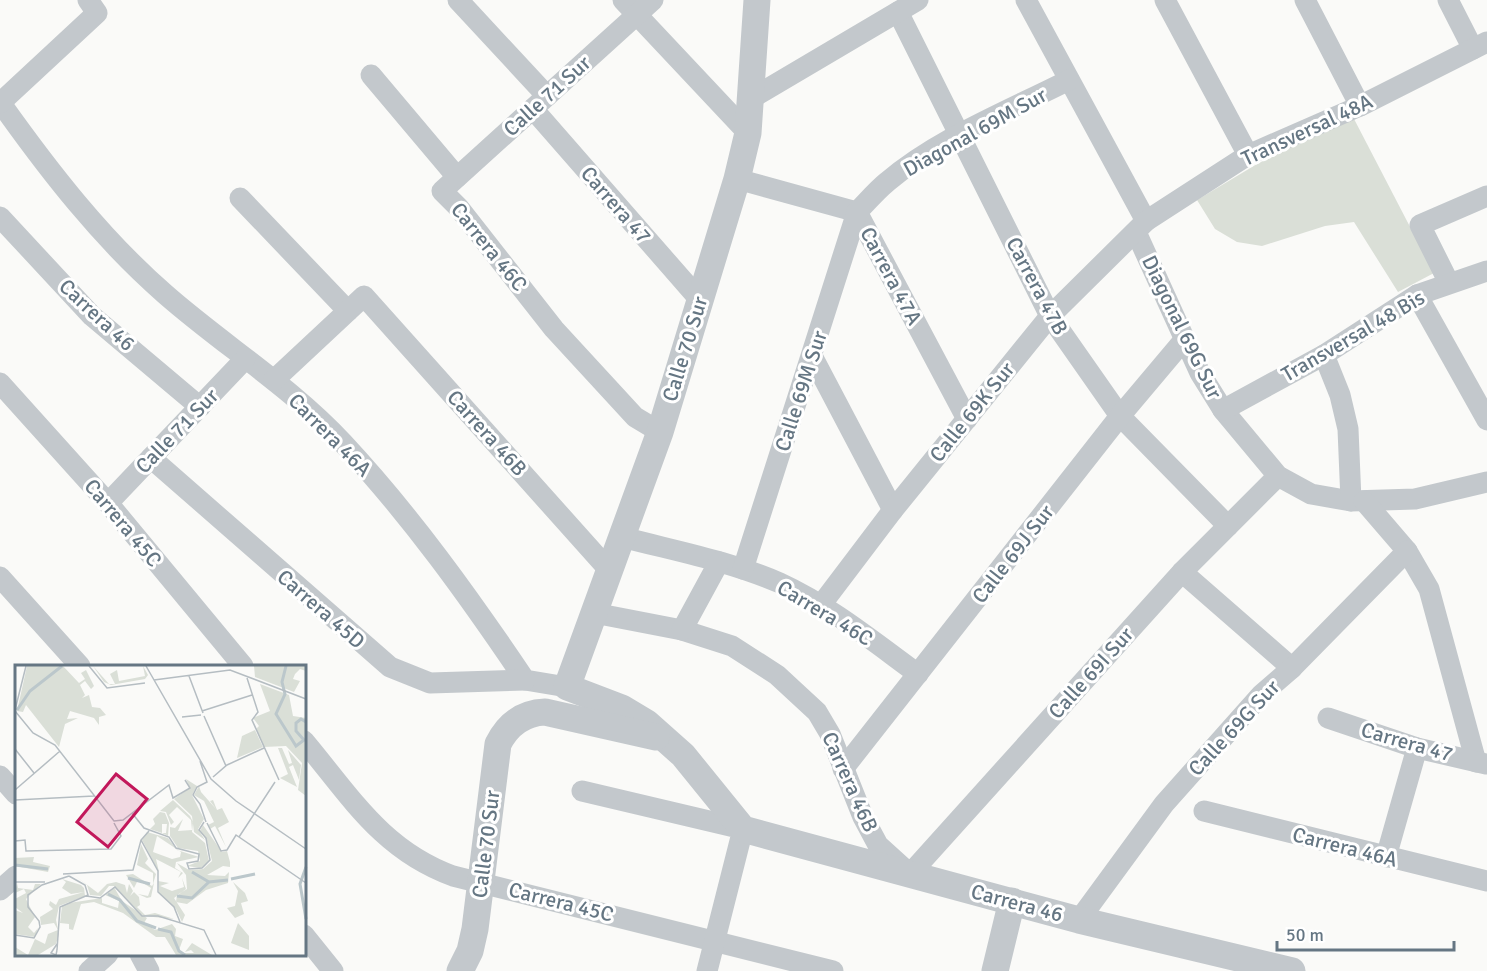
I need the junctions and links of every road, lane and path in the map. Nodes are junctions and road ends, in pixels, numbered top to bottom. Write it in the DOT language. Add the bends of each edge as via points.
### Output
graph roads {
  1 [pos="458,0"];
  2 [pos="653,0"];
  3 [pos="757,0"];
  4 [pos="918,0"];
  5 [pos="1026,0"];
  6 [pos="1165,0"];
  7 [pos="1305,0"];
  8 [pos="1448,0"];
  9 [pos="93,6"];
  10 [pos="630,7"];
  11 [pos="898,12"];
  12 [pos="1480,46"];
  13 [pos="371,75"];
  14 [pos="1069,80"];
  15 [pos="752,98"];
  16 [pos="0,102"];
  17 [pos="540,102"];
  18 [pos="1360,106"];
  19 [pos="748,133"];
  20 [pos="960,135"];
  21 [pos="1248,155"];
  22 [pos="737,179"];
  23 [pos="450,184"];
  24 [pos="1487,196"];
  25 [pos="240,198"];
  26 [pos="857,212"];
  27 [pos="0,217"];
  28 [pos="1141,226"];
  29 [pos="1487,271"];
  30 [pos="1449,283"];
  31 [pos="1417,295"];
  32 [pos="700,300"];
  33 [pos="348,311"];
  34 [pos="1050,316"];
  35 [pos="1184,340"];
  36 [pos="1324,355"];
  37 [pos="812,356"];
  38 [pos="245,359"];
  39 [pos="274,380"];
  40 [pos="0,383"];
  41 [pos="200,406"];
  42 [pos="1222,410"];
  43 [pos="1120,416"];
  44 [pos="967,419"];
  45 [pos="1487,420"];
  46 [pos="660,432"];
  47 [pos="151,458"];
  48 [pos="1278,476"];
  49 [pos="1487,482"];
  50 [pos="1358,501"];
  51 [pos="108,503"];
  52 [pos="893,510"];
  53 [pos="1228,526"];
  54 [pos="622,537"];
  55 [pos="1407,551"];
  56 [pos="719,562"];
  57 [pos="743,569"];
  58 [pos="609,570"];
  59 [pos="1182,572"];
  60 [pos="0,577"];
  61 [pos="821,605"];
  62 [pos="594,613"];
  63 [pos="682,630"];
  64 [pos="79,665"];
  65 [pos="242,665"];
  66 [pos="1293,668"];
  67 [pos="918,674"];
  68 [pos="525,680"];
  69 [pos="567,687"];
  70 [pos="1328,718"];
  71 [pos="668,740"];
  72 [pos="306,743"];
  73 [pos="1417,748"];
  74 [pos="1481,763"];
  75 [pos="843,769"];
  76 [pos="0,776"];
  77 [pos="582,791"];
  78 [pos="15,793"];
  79 [pos="1204,811"];
  80 [pos="743,829"];
  81 [pos="1386,857"];
  82 [pos="910,874"];
  83 [pos="15,877"];
  84 [pos="1487,881"];
  85 [pos="482,882"];
  86 [pos="0,890"];
  87 [pos="1012,901"];
  88 [pos="1079,920"];
  89 [pos="306,937"];
  90 [pos="715,940"];
  91 [pos="106,956"];
  92 [pos="141,956"];
  93 [pos="89,971"];
  94 [pos="149,971"];
  95 [pos="333,971"];
  96 [pos="460,971"];
  97 [pos="706,971"];
  98 [pos="833,971"];
  99 [pos="995,971"];
  100 [pos="1292,971"];
  1 -- 17 [label="street, Carrera 47"];
  2 -- 10 [label="street, Calle 71 Sur"];
  3 -- 15 [label="street, Calle 70 Sur"];
  4 -- 11 [label="street"];
  5 -- 14 [label="street, Diagonal 69G Sur"];
  6 -- 21 [label="street"];
  7 -- 18 [label="street"];
  8 -- 12 [label="street"];
  9 -- 16 [label="street"];
  10 -- 17 [label="street, Calle 71 Sur"];
  10 -- 19 [label="street"];
  11 -- 15 [label="street"];
  11 -- 20 [label="street, Carrera 47B"];
  12 -- 18 [label="street, Transversal 48A"];
  13 -- 23 [label="street, Carrera 46C"];
  14 -- 20 [label="street, Diagonal 69M Sur"];
  14 -- 28 [label="street, Diagonal 69G Sur"];
  15 -- 19 [label="street, Calle 70 Sur"];
  16 -- 38 [label="street, Carrera 46A" via="93,224 164,294"];
  17 -- 23 [label="street, Calle 71 Sur"];
  17 -- 32 [label="street, Carrera 47"];
  18 -- 21 [label="street, Transversal 48A"];
  19 -- 22 [label="street, Calle 70 Sur"];
  20 -- 26 [label="street, Diagonal 69M Sur" via="887,182"];
  20 -- 34 [label="street, Carrera 47B"];
  21 -- 28 [label="street, Transversal 48A"];
  22 -- 26 [label="street, Carrera 47A"];
  22 -- 32 [label="street, Calle 70 Sur"];
  23 -- 46 [label="street, Carrera 46C" via="459,208 554,329 635,417"];
  24 -- 30 [label="street" via="1420,225"];
  25 -- 33 [label="street"];
  26 -- 37 [label="street, Calle 69M Sur"];
  26 -- 44 [label="street, Carrera 47A"];
  27 -- 41 [label="street, Carrera 46" via="92,316"];
  28 -- 34 [label="street, Calle 69K Sur"];
  28 -- 35 [label="street, Diagonal 69G Sur"];
  29 -- 30 [label="street, Transversal 48 Bis"];
  30 -- 31 [label="street, Transversal 48 Bis"];
  31 -- 36 [label="street, Transversal 48 Bis"];
  31 -- 45 [label="street"];
  32 -- 46 [label="street, Calle 70 Sur"];
  33 -- 39 [label="street"];
  33 -- 58 [label="street, Carrera 46B" via="364,296"];
  34 -- 43 [label="street, Carrera 47B"];
  34 -- 44 [label="street, Calle 69K Sur"];
  35 -- 42 [label="street, Diagonal 69G Sur"];
  35 -- 43 [label="street, Calle 69J Sur"];
  36 -- 42 [label="street, Transversal 48 Bis"];
  36 -- 50 [label="street" via="1348,429"];
  37 -- 52 [label="street"];
  37 -- 57 [label="street, Calle 69M Sur"];
  38 -- 39 [label="street, Carrera 46A"];
  38 -- 41 [label="street, Calle 71 Sur"];
  39 -- 68 [label="street, Carrera 46A" via="342,442 411,522"];
  40 -- 51 [label="street, Carrera 45C"];
  41 -- 47 [label="street, Calle 71 Sur"];
  42 -- 48 [label="street, Diagonal 69G Sur"];
  43 -- 53 [label="street, Carrera 47B"];
  43 -- 67 [label="street, Calle 69J Sur"];
  44 -- 52 [label="street, Calle 69K Sur"];
  46 -- 54 [label="street, Calle 70 Sur"];
  47 -- 51 [label="street, Calle 71 Sur"];
  47 -- 68 [label="street, Carrera 45D" via="390,667 416,679 438,683"];
  48 -- 50 [label="street" via="1311,494"];
  48 -- 53 [label="street, Calle 69I Sur"];
  49 -- 50 [label="street" via="1415,499"];
  50 -- 55 [label="street"];
  51 -- 65 [label="street, Carrera 45C"];
  52 -- 61 [label="street, Calle 69K Sur"];
  53 -- 59 [label="street, Calle 69I Sur"];
  54 -- 56 [label="street, Carrera 46C"];
  54 -- 58 [label="street, Calle 70 Sur"];
  55 -- 66 [label="street, Calle 69G Sur"];
  55 -- 74 [label="street" via="1429,589"];
  56 -- 57 [label="street, Carrera 46C"];
  56 -- 63 [label="street"];
  57 -- 61 [label="street, Carrera 46C"];
  58 -- 62 [label="street, Calle 70 Sur"];
  59 -- 66 [label="street"];
  59 -- 82 [label="street, Calle 69I Sur"];
  60 -- 64 [label="street"];
  61 -- 67 [label="street, Carrera 46C"];
  62 -- 63 [label="street, Carrera 46B"];
  62 -- 69 [label="street, Calle 70 Sur"];
  63 -- 75 [label="street, Carrera 46B" via="732,646 798,693 817,712"];
  66 -- 88 [label="street, Calle 69G Sur" via="1261,695 1164,804"];
  67 -- 75 [label="street, Calle 69J Sur"];
  68 -- 69 [label="street"];
  69 -- 71 [label="street" via="622,708"];
  70 -- 73 [label="street, Carrera 47"];
  71 -- 80 [label="street"];
  71 -- 85 [label="street, Calle 70 Sur" via="545,712 529,713 517,720 498,744"];
  72 -- 85 [label="street, Carrera 45C" via="395,846 433,869"];
  73 -- 74 [label="street, Carrera 47"];
  73 -- 81 [label="street"];
  75 -- 82 [label="street, Carrera 46B" via="878,845"];
  76 -- 78 [label="street"];
  77 -- 80 [label="street, Carrera 46"];
  79 -- 81 [label="street, Carrera 46A"];
  80 -- 82 [label="street, Carrera 46"];
  80 -- 90 [label="street"];
  81 -- 84 [label="street, Carrera 46A"];
  82 -- 87 [label="street, Carrera 46"];
  83 -- 86 [label="street"];
  85 -- 90 [label="street, Carrera 45C"];
  85 -- 96 [label="street, Calle 70 Sur" via="470,951"];
  87 -- 88 [label="street, Carrera 46"];
  87 -- 99 [label="street"];
  88 -- 100 [label="street, Carrera 46"];
  89 -- 95 [label="street"];
  90 -- 97 [label="street"];
  90 -- 98 [label="street, Carrera 45C"];
  91 -- 93 [label="street"];
  92 -- 94 [label="street"];
}
